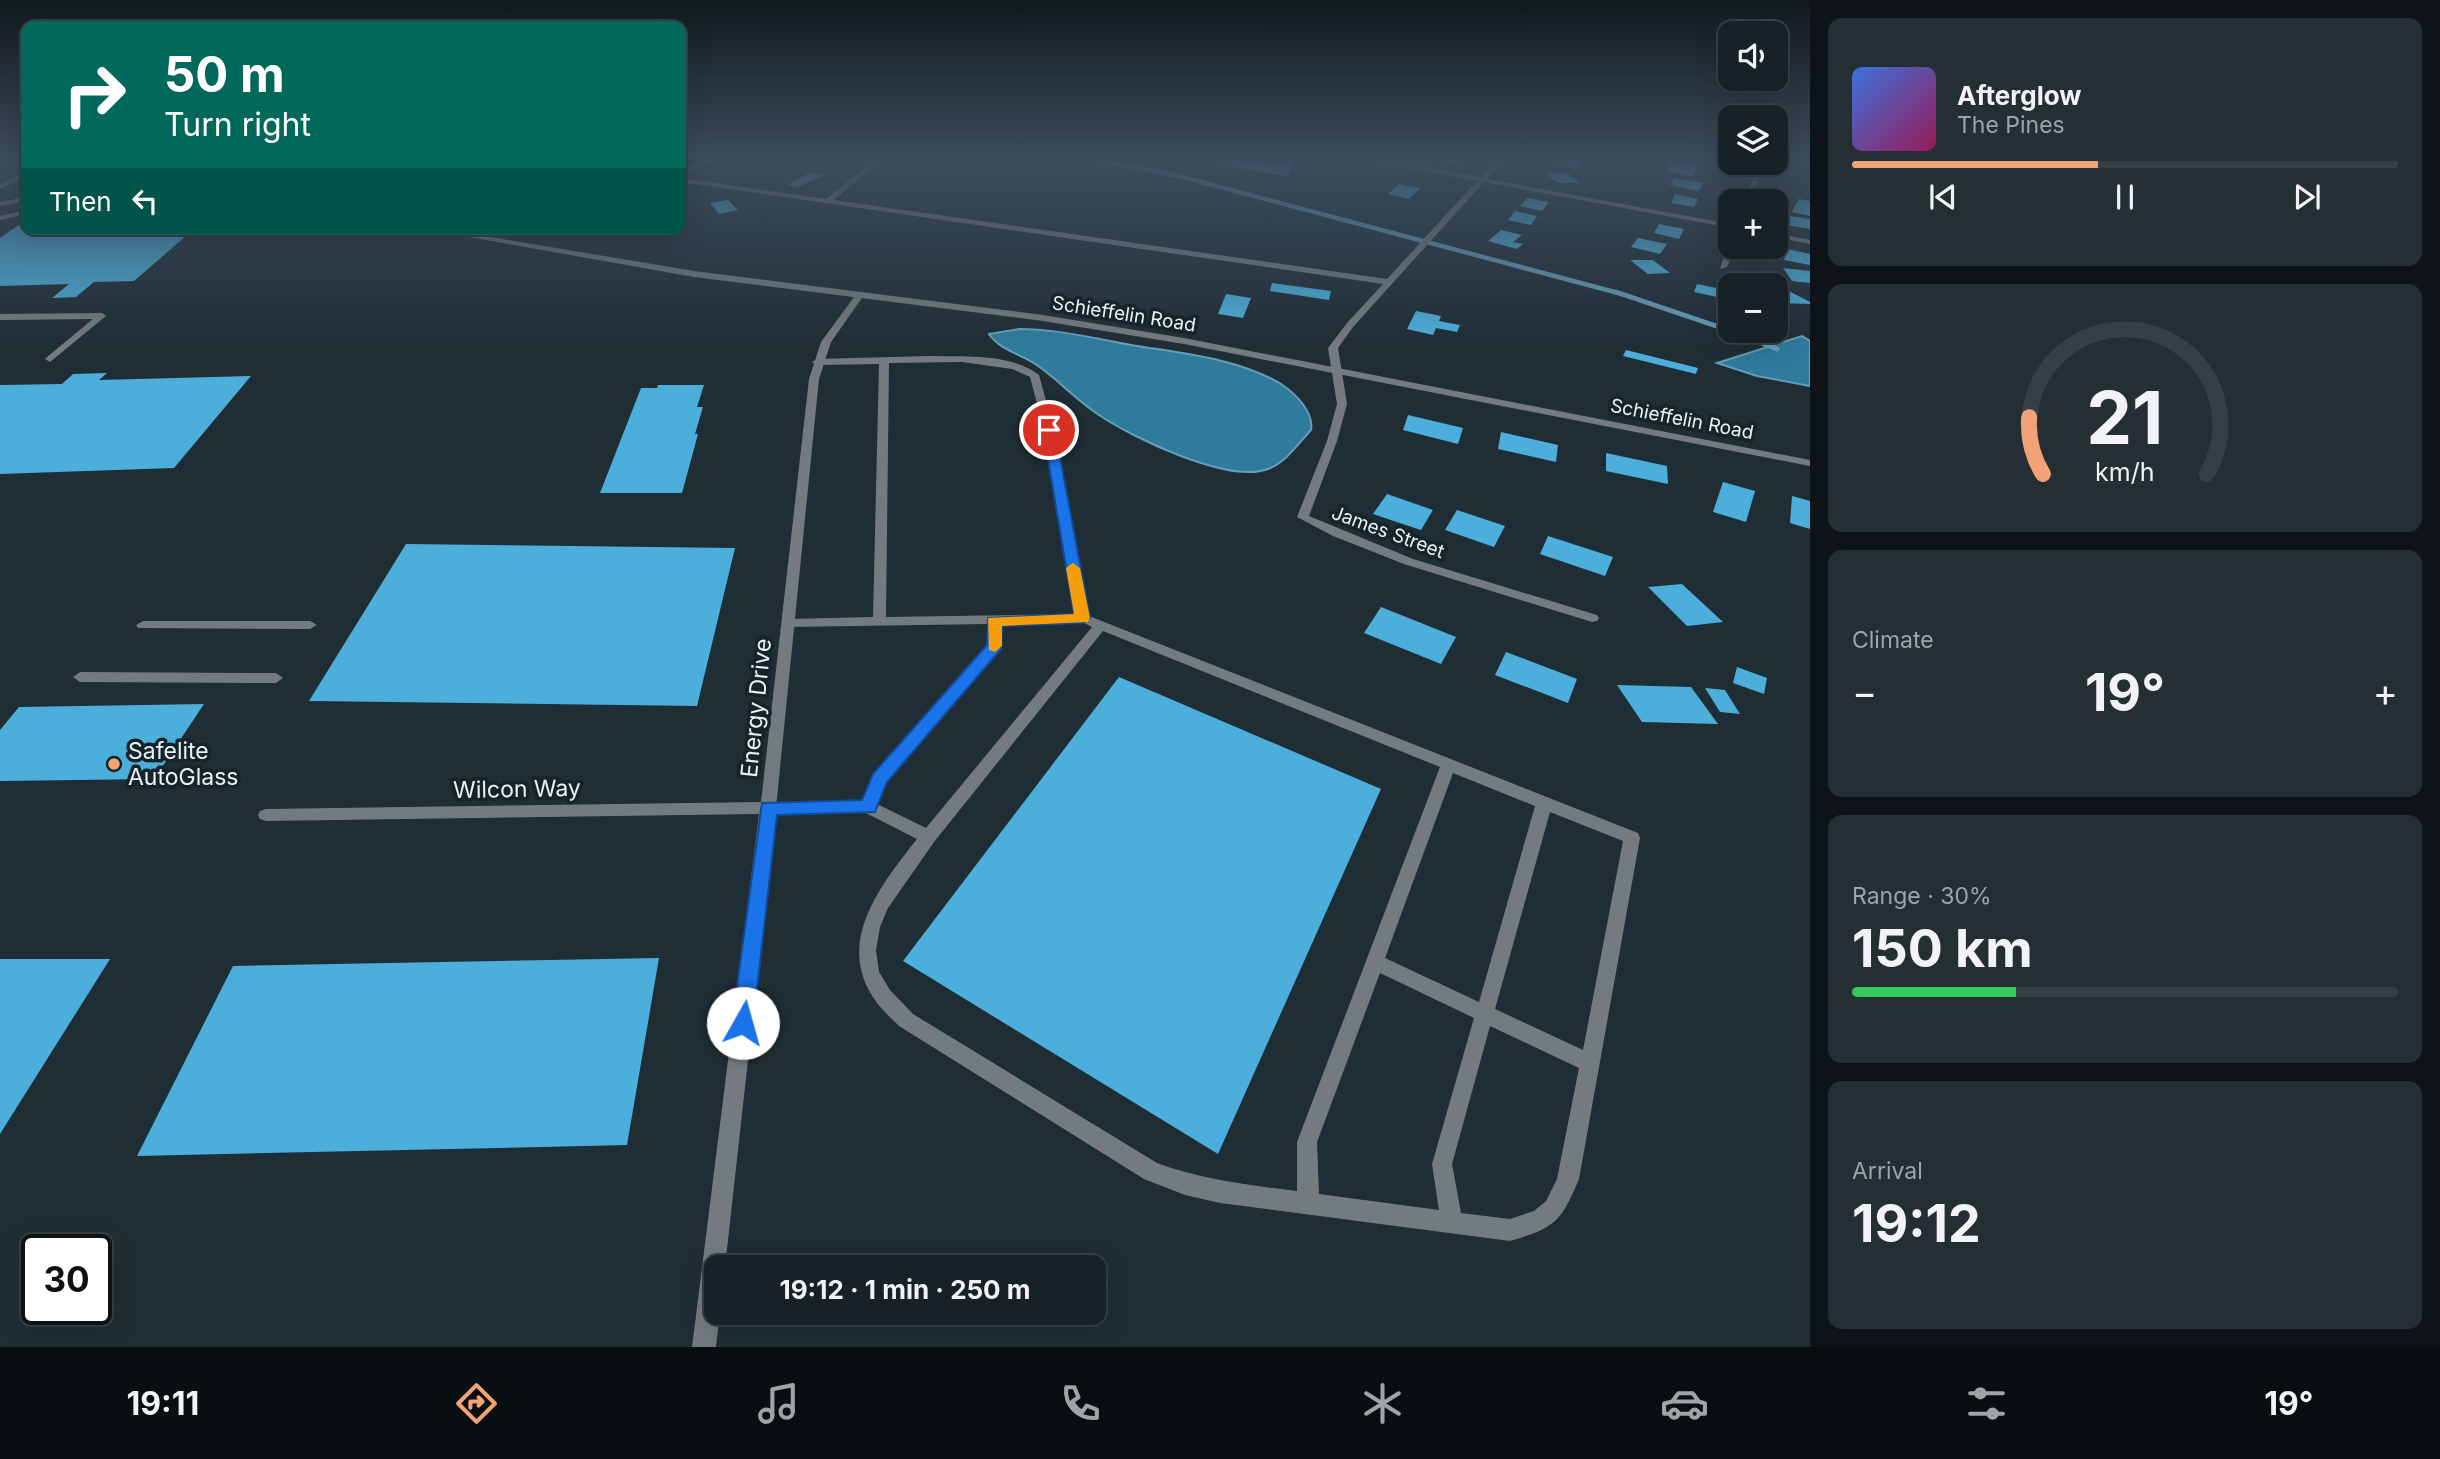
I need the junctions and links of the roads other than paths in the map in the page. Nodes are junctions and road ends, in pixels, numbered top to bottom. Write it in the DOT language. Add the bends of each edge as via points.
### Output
graph roads {
  1 [pos="972,221"];
  2 [pos="1445,221"];
  3 [pos="463,235"];
  4 [pos="1788,237"];
  5 [pos="1810,242"];
  6 [pos="1726,259"];
  7 [pos="1723,267"];
  8 [pos="1389,282"];
  9 [pos="860,295"];
  10 [pos="0,317"];
  11 [pos="50,359"];
  12 [pos="817,362"];
  13 [pos="884,362"];
  14 [pos="1338,370"];
  15 [pos="1810,463"];
  16 [pos="1083,618"];
  17 [pos="1592,618"];
  18 [pos="994,622"];
  19 [pos="788,623"];
  20 [pos="879,623"];
  21 [pos="143,625"];
  22 [pos="310,625"];
  23 [pos="1101,625"];
  24 [pos="80,677"];
  25 [pos="276,678"];
  26 [pos="1449,764"];
  27 [pos="1544,803"];
  28 [pos="868,807"];
  29 [pos="768,808"];
  30 [pos="266,814"];
  31 [pos="929,837"];
  32 [pos="1375,962"];
  33 [pos="1485,1013"];
  34 [pos="1591,1064"];
  35 [pos="1308,1204"];
  36 [pos="1452,1222"];
  37 [pos="704,1347"];
  1 -- 8 [label="street"];
  2 -- 8 [label="street, James Street"];
  3 -- 9 [label="street, Schieffelin Road" via="694,274"];
  4 -- 5 [label="street"];
  6 -- 7 [label="street"];
  8 -- 14 [label="street, James Street" via="1333,348"];
  9 -- 12 [label="street, Energy Drive"];
  9 -- 14 [label="street, Schieffelin Road" via="1043,318"];
  10 -- 11 [label="street" via="102,316"];
  12 -- 13 [label="street"];
  12 -- 19 [label="street, Energy Drive"];
  13 -- 16 [label="street" via="1001,362 1034,374 1049,430"];
  13 -- 20 [label="street"];
  14 -- 15 [label="street, Schieffelin Road"];
  14 -- 17 [label="street, James Street" via="1342,404 1303,517 1339,536"];
  16 -- 18 [label="street"];
  16 -- 23 [label="street"];
  18 -- 20 [label="street"];
  18 -- 28 [label="street" via="995,646 879,779"];
  19 -- 20 [label="street"];
  19 -- 29 [label="street, Energy Drive"];
  21 -- 22 [label="street"];
  23 -- 26 [label="street"];
  23 -- 31 [label="street"];
  24 -- 25 [label="street"];
  26 -- 27 [label="street"];
  26 -- 32 [label="street"];
  27 -- 33 [label="street"];
  27 -- 34 [label="street" via="1632,838"];
  28 -- 29 [label="street, Wilcon Way"];
  28 -- 31 [label="street"];
  29 -- 30 [label="street, Wilcon Way"];
  29 -- 37 [label="street, Energy Drive"];
  31 -- 35 [label="street" via="872,917 870,967 874,985 887,1004 1151,1171 1220,1192"];
  32 -- 33 [label="street"];
  32 -- 35 [label="street" via="1307,1142"];
  33 -- 34 [label="street"];
  33 -- 36 [label="street" via="1442,1164"];
  34 -- 36 [label="street" via="1568,1179 1557,1209 1537,1223 1510,1230"];
  35 -- 36 [label="street"];
}
